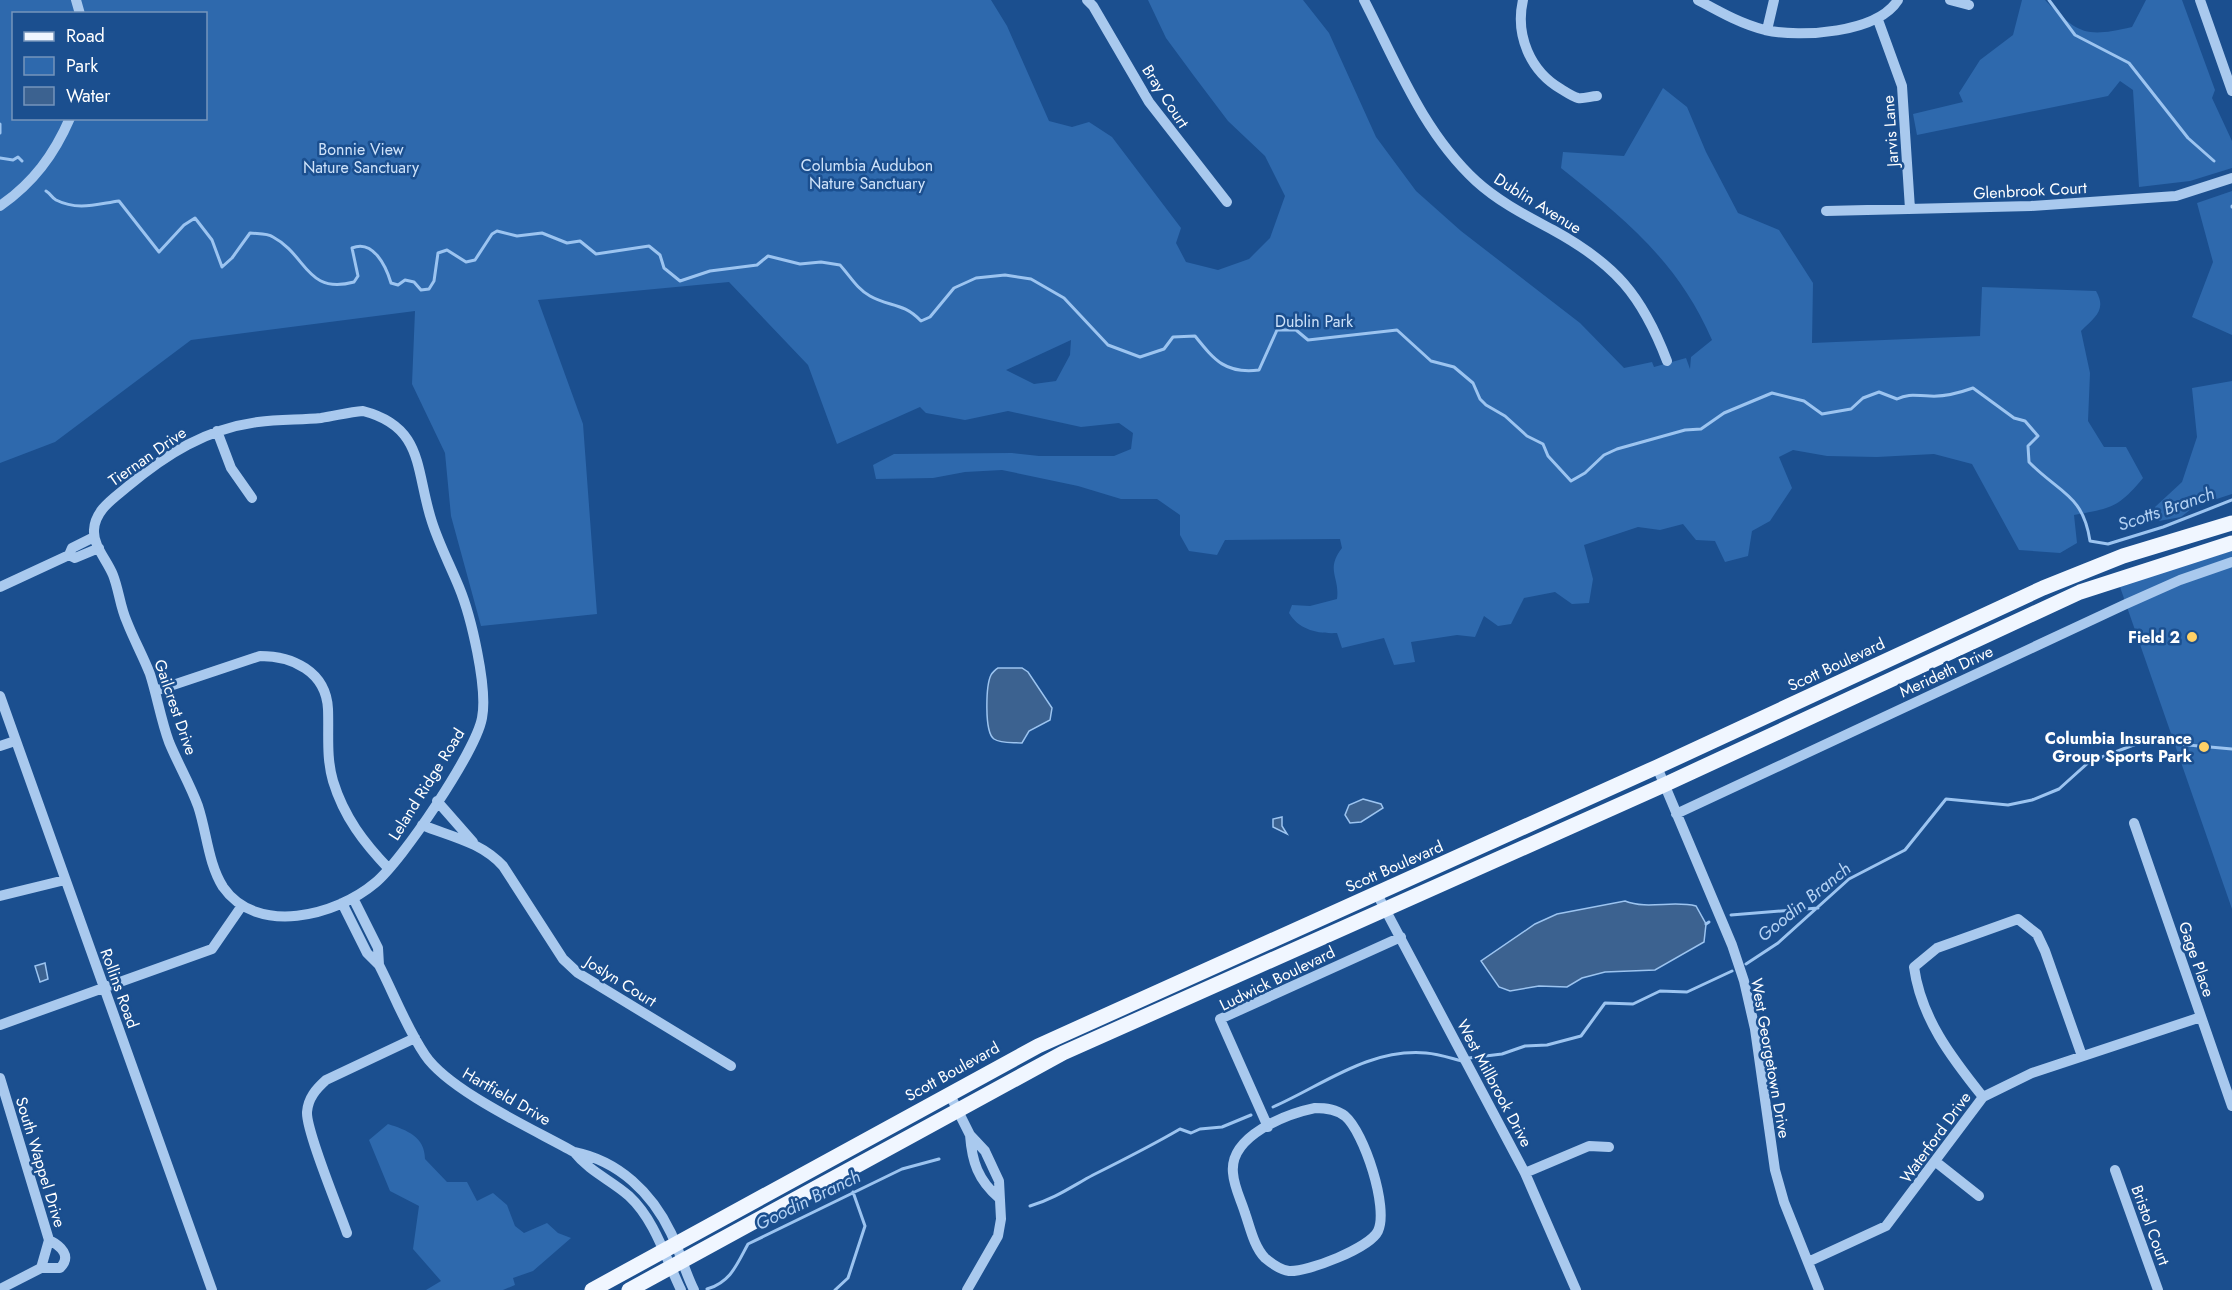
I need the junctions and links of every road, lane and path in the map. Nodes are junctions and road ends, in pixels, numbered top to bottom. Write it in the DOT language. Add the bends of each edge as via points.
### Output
graph roads {
  1 [pos="1087,0"];
  2 [pos="1364,0"];
  3 [pos="1523,0"];
  4 [pos="1698,0"];
  5 [pos="1774,0"];
  6 [pos="1898,0"];
  7 [pos="1950,0"];
  8 [pos="2200,0"];
  9 [pos="1970,5"];
  10 [pos="1878,20"];
  11 [pos="1767,30"];
  12 [pos="2232,91"];
  13 [pos="1597,96"];
  14 [pos="69,120"];
  15 [pos="2232,178"];
  16 [pos="1227,202"];
  17 [pos="0,206"];
  18 [pos="1910,209"];
  19 [pos="1826,211"];
  20 [pos="1667,360"];
  21 [pos="395,423"];
  22 [pos="217,431"];
  23 [pos="252,498"];
  24 [pos="2232,523"];
  25 [pos="94,537"];
  26 [pos="2232,543"];
  27 [pos="99,548"];
  28 [pos="69,555"];
  29 [pos="2232,562"];
  30 [pos="0,587"];
  31 [pos="155,691"];
  32 [pos="0,696"];
  33 [pos="15,741"];
  34 [pos="0,746"];
  35 [pos="1657,767"];
  36 [pos="1664,785"];
  37 [pos="437,801"];
  38 [pos="1676,814"];
  39 [pos="2134,823"];
  40 [pos="422,825"];
  41 [pos="473,842"];
  42 [pos="389,869"];
  43 [pos="64,880"];
  44 [pos="1377,894"];
  45 [pos="0,897"];
  46 [pos="353,898"];
  47 [pos="342,903"];
  48 [pos="242,907"];
  49 [pos="1386,910"];
  50 [pos="1401,938"];
  51 [pos="379,965"];
  52 [pos="105,989"];
  53 [pos="2201,1017"];
  54 [pos="0,1025"];
  55 [pos="415,1038"];
  56 [pos="2082,1056"];
  57 [pos="731,1065"];
  58 [pos="0,1078"];
  59 [pos="949,1093"];
  60 [pos="1983,1097"];
  61 [pos="2232,1106"];
  62 [pos="958,1109"];
  63 [pos="1268,1127"];
  64 [pos="970,1135"];
  65 [pos="1609,1146"];
  66 [pos="1936,1162"];
  67 [pos="2115,1170"];
  68 [pos="1525,1173"];
  69 [pos="1979,1196"];
  70 [pos="999,1198"];
  71 [pos="347,1233"];
  72 [pos="49,1240"];
  73 [pos="670,1248"];
  74 [pos="1808,1262"];
  75 [pos="676,1264"];
  76 [pos="41,1268"];
  77 [pos="0,1289"];
  78 [pos="212,1290"];
  79 [pos="592,1290"];
  80 [pos="629,1290"];
  81 [pos="681,1290"];
  82 [pos="694,1290"];
  83 [pos="967,1290"];
  84 [pos="1576,1290"];
  85 [pos="1819,1290"];
  86 [pos="2158,1290"];
  1 -- 16 [label="street, Bray Court" via="1149,102"];
  2 -- 20 [label="street, Dublin Avenue" via="1413,97 1454,159 1507,205 1572,241 1618,275 1642,303"];
  3 -- 13 [label="street" via="1521,32 1538,71 1577,98"];
  4 -- 11 [label="street" via="1741,22"];
  5 -- 11 [label="street"];
  6 -- 10 [label="street"];
  7 -- 9 [label="street"];
  8 -- 12 [label="street"];
  10 -- 11 [label="street" via="1814,32"];
  10 -- 18 [label="street, Jarvis Lane" via="1902,86"];
  14 -- 17 [label="street" via="50,159 19,193"];
  15 -- 18 [label="street, Glenbrook Court" via="2176,196"];
  18 -- 19 [label="street, Glenbrook Court"];
  21 -- 22 [label="street, Tiernan Drive" via="363,411 260,422"];
  21 -- 37 [label="street, Leland Ridge Road" via="415,452 432,522 460,591 484,694 482,722"];
  22 -- 23 [label="street" via="231,468"];
  22 -- 25 [label="street, Tiernan Drive" via="177,449 107,504 95,521"];
  24 -- 35 [label="main road, Scott Boulevard" via="2123,556 2043,588"];
  25 -- 27 [label="street"];
  25 -- 28 [label="street" via="72,548"];
  26 -- 36 [label="main road" via="2080,592"];
  27 -- 28 [label="street" via="75,558"];
  27 -- 31 [label="street, Gailcrest Drive" via="115,580 120,603"];
  28 -- 30 [label="street"];
  29 -- 38 [label="street, Merideth Drive" via="2126,604"];
  31 -- 42 [label="street" via="260,656 295,660 321,686 328,706 326,742 331,771 346,812 359,836"];
  31 -- 48 [label="street, Gailcrest Drive" via="169,741 199,809 213,866 224,887"];
  32 -- 33 [label="street, Rollins Road"];
  33 -- 34 [label="street"];
  33 -- 43 [label="street, Rollins Road"];
  35 -- 36 [label="street, West Georgetown Drive"];
  35 -- 44 [label="main road, Scott Boulevard"];
  36 -- 38 [label="street, West Georgetown Drive"];
  36 -- 49 [label="main road"];
  37 -- 40 [label="street, Leland Ridge Road"];
  37 -- 41 [label="street, Joslyn Court"];
  38 -- 74 [label="street, West Georgetown Drive" via="1744,981 1755,1029 1775,1170"];
  39 -- 53 [label="street, Gage Place"];
  40 -- 41 [label="street, Joslyn Court"];
  40 -- 42 [label="street, Leland Ridge Road"];
  41 -- 57 [label="street, Joslyn Court" via="503,866 563,959 578,973"];
  42 -- 46 [label="street, Leland Ridge Road"];
  43 -- 45 [label="street"];
  43 -- 52 [label="street, Rollins Road"];
  44 -- 49 [label="street, West Millbrook Drive"];
  44 -- 59 [label="main road, Scott Boulevard" via="1038,1046"];
  46 -- 47 [label="street, Leland Ridge Road"];
  46 -- 51 [label="street, Hartfield Drive" via="378,948"];
  47 -- 48 [label="street, Leland Ridge Road" via="302,915 275,916"];
  47 -- 51 [label="street, Hartfield Drive" via="367,953"];
  48 -- 52 [label="street" via="212,949"];
  49 -- 50 [label="street, West Millbrook Drive"];
  49 -- 62 [label="main road" via="1063,1053"];
  50 -- 63 [label="street, Ludwick Boulevard" via="1220,1019"];
  50 -- 68 [label="street, West Millbrook Drive"];
  51 -- 55 [label="street, Hartfield Drive"];
  52 -- 54 [label="street"];
  52 -- 78 [label="street, Rollins Road"];
  53 -- 56 [label="street, Waterford Drive"];
  53 -- 61 [label="street, Gage Place"];
  55 -- 71 [label="street" via="326,1080 310,1099 307,1121"];
  55 -- 73 [label="street, Hartfield Drive" via="425,1056 460,1087 574,1152 609,1164 646,1192 661,1212"];
  56 -- 60 [label="street, Waterford Drive" via="2032,1073"];
  56 -- 60 [label="street" via="2045,951 2037,934 2018,919 1937,948 1914,967 1917,991 1952,1059"];
  58 -- 72 [label="street, South Wappel Drive"];
  59 -- 62 [label="street"];
  59 -- 73 [label="main road, Scott Boulevard"];
  60 -- 66 [label="street, Waterford Drive"];
  62 -- 64 [label="street"];
  62 -- 75 [label="main road"];
  63 -- 63 [label="street" via="1240,1147 1232,1172 1254,1241 1263,1256 1287,1271 1306,1269 1365,1243 1378,1232 1383,1214 1379,1191 1360,1140 1347,1118 1329,1108 1299,1111"];
  64 -- 70 [label="street" via="985,1151 999,1180"];
  64 -- 70 [label="street" via="971,1159 983,1185"];
  65 -- 68 [label="street" via="1589,1146"];
  66 -- 69 [label="street"];
  66 -- 74 [label="street, Waterford Drive" via="1886,1226"];
  67 -- 86 [label="street, Bristol Court"];
  68 -- 84 [label="street, West Millbrook Drive"];
  70 -- 83 [label="street" via="998,1236"];
  72 -- 76 [label="street, South Wappel Drive"];
  72 -- 76 [label="street" via="61,1246 65,1263 60,1268"];
  73 -- 75 [label="street, Hartfield Drive"];
  73 -- 79 [label="main road, Scott Boulevard"];
  74 -- 85 [label="street, West Georgetown Drive"];
  75 -- 80 [label="main road"];
  75 -- 81 [label="street"];
  75 -- 82 [label="street"];
  76 -- 77 [label="street"];
}
